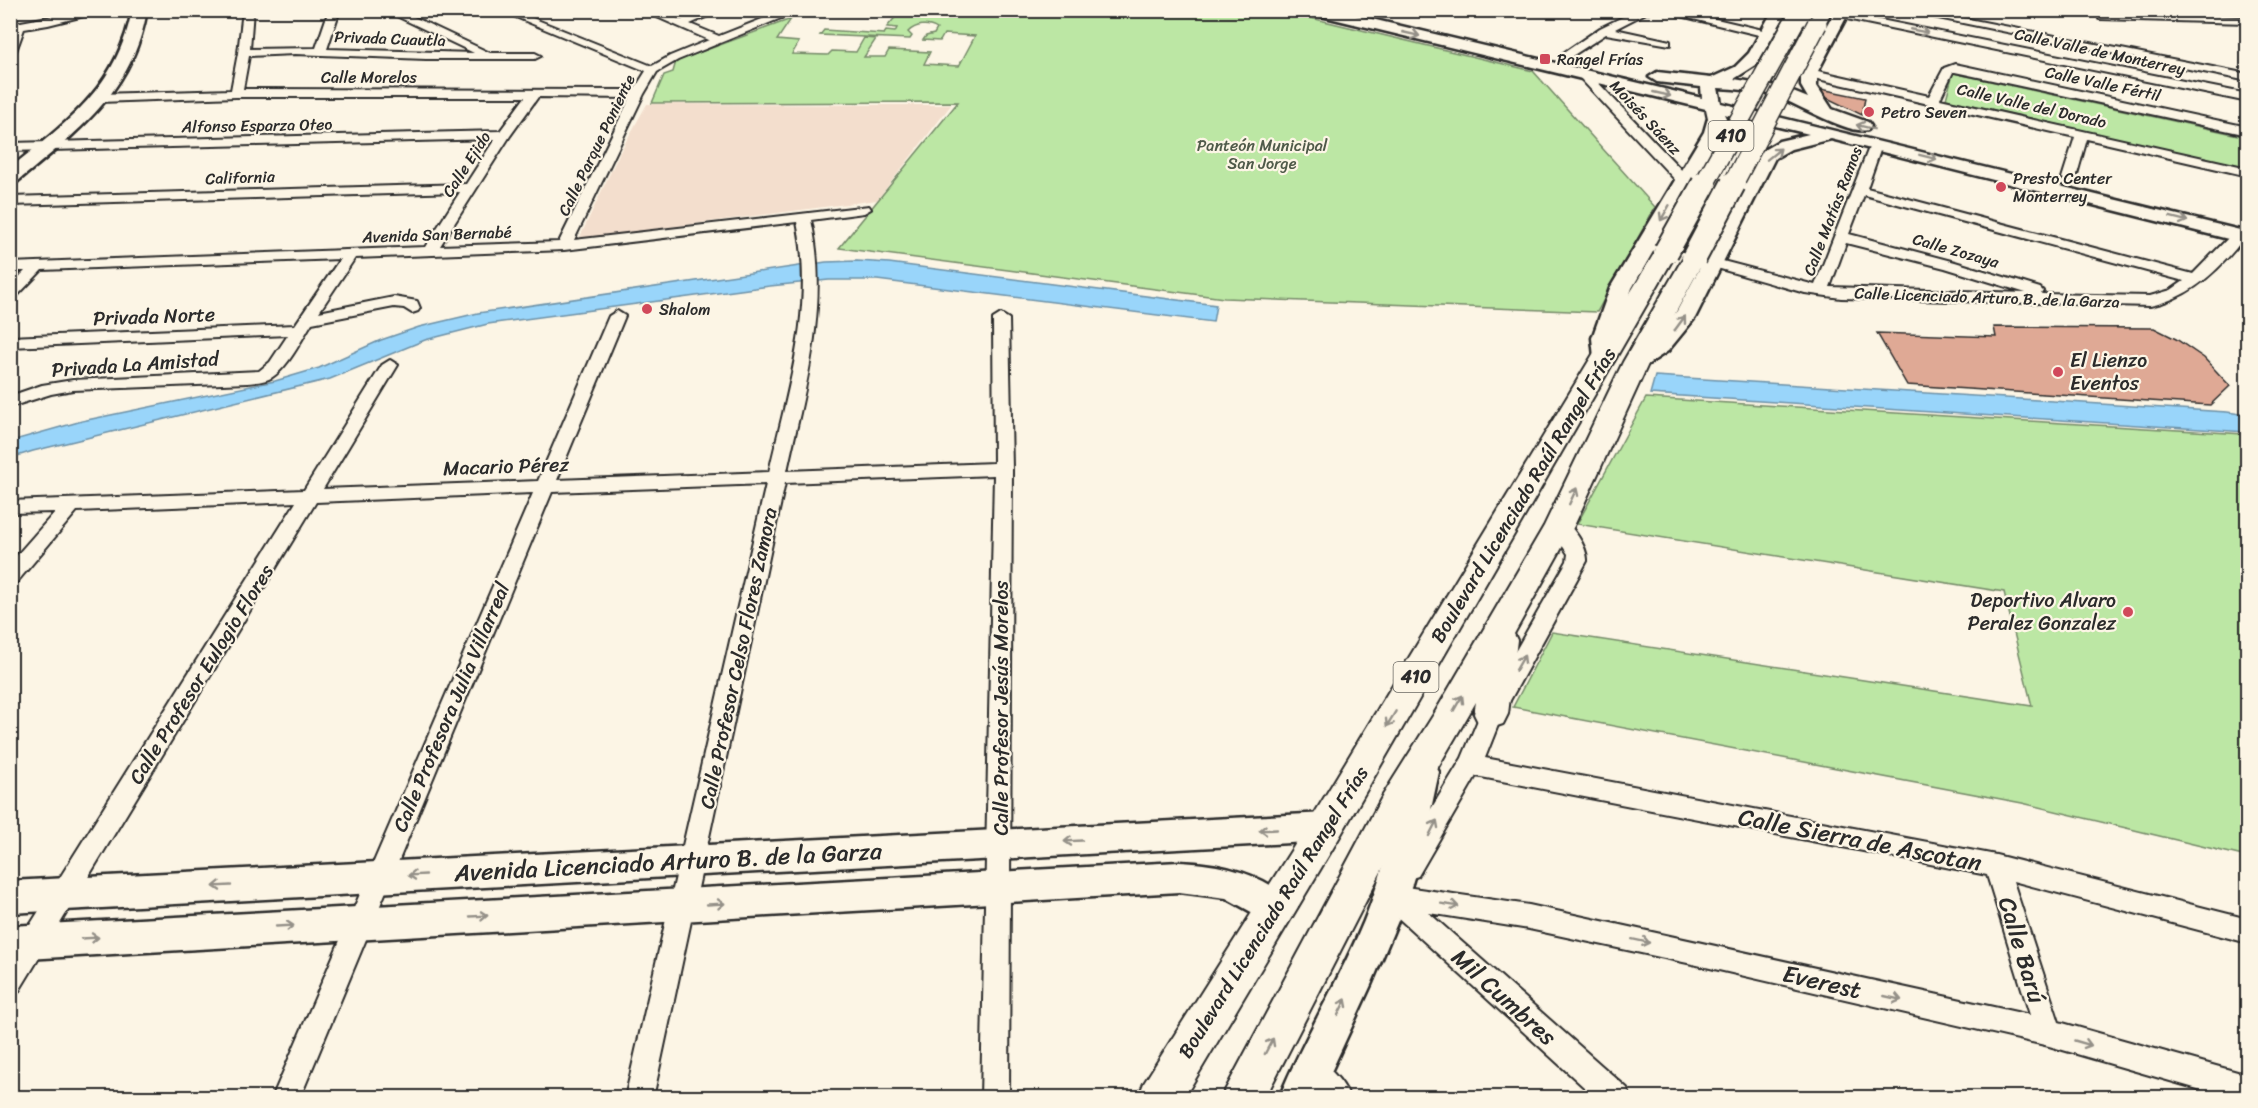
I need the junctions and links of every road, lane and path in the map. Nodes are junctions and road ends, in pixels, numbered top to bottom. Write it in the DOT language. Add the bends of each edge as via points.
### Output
graph roads {
  1 [pos="103,10"];
  2 [pos="140,10"];
  3 [pos="248,10"];
  4 [pos="335,10"];
  5 [pos="389,10"];
  6 [pos="646,10"];
  7 [pos="717,10"];
  8 [pos="796,10"];
  9 [pos="1313,10"];
  10 [pos="1371,10"];
  11 [pos="1647,10"];
  12 [pos="1661,10"];
  13 [pos="1904,10"];
  14 [pos="2243,10"];
  15 [pos="515,12"];
  16 [pos="1793,14"];
  17 [pos="2247,14"];
  18 [pos="1831,15"];
  19 [pos="2103,17"];
  20 [pos="2247,20"];
  21 [pos="681,24"];
  22 [pos="15,26"];
  23 [pos="1604,30"];
  24 [pos="719,40"];
  25 [pos="1666,43"];
  26 [pos="1761,44"];
  27 [pos="10,51"];
  28 [pos="320,52"];
  29 [pos="1820,52"];
  30 [pos="244,53"];
  31 [pos="494,56"];
  32 [pos="534,56"];
  33 [pos="1565,56"];
  34 [pos="653,70"];
  35 [pos="1811,70"];
  36 [pos="1584,75"];
  37 [pos="2247,78"];
  38 [pos="1713,81"];
  39 [pos="2090,81"];
  40 [pos="236,93"];
  41 [pos="534,94"];
  42 [pos="638,94"];
  43 [pos="100,98"];
  44 [pos="2247,98"];
  45 [pos="1934,99"];
  46 [pos="1715,106"];
  47 [pos="1825,112"];
  48 [pos="2247,131"];
  49 [pos="2082,133"];
  50 [pos="1830,134"];
  51 [pos="504,135"];
  52 [pos="1876,145"];
  53 [pos="10,147"];
  54 [pos="49,147"];
  55 [pos="2247,172"];
  56 [pos="1686,177"];
  57 [pos="10,178"];
  58 [pos="2069,178"];
  59 [pos="470,188"];
  60 [pos="1859,190"];
  61 [pos="1750,192"];
  62 [pos="10,201"];
  63 [pos="864,209"];
  64 [pos="803,217"];
  65 [pos="2244,232"];
  66 [pos="1842,237"];
  67 [pos="564,246"];
  68 [pos="429,252"];
  69 [pos="351,255"];
  70 [pos="1692,258"];
  71 [pos="38,266"];
  72 [pos="10,267"];
  73 [pos="2196,280"];
  74 [pos="1821,290"];
  75 [pos="10,295"];
  76 [pos="2060,299"];
  77 [pos="412,308"];
  78 [pos="617,316"];
  79 [pos="1001,319"];
  80 [pos="302,325"];
  81 [pos="10,342"];
  82 [pos="1605,357"];
  83 [pos="390,365"];
  84 [pos="10,402"];
  85 [pos="1003,469"];
  86 [pos="777,478"];
  87 [pos="545,487"];
  88 [pos="312,495"];
  89 [pos="71,505"];
  90 [pos="10,507"];
  91 [pos="1559,526"];
  92 [pos="10,578"];
  93 [pos="1502,626"];
  94 [pos="1491,714"];
  95 [pos="1428,753"];
  96 [pos="1470,765"];
  97 [pos="1326,827"];
  98 [pos="1000,845"];
  99 [pos="693,860"];
  100 [pos="1996,866"];
  101 [pos="378,877"];
  102 [pos="998,888"];
  103 [pos="64,894"];
  104 [pos="1392,896"];
  105 [pos="10,897"];
  106 [pos="681,906"];
  107 [pos="1275,909"];
  108 [pos="361,922"];
  109 [pos="2247,931"];
  110 [pos="23,942"];
  111 [pos="10,982"];
  112 [pos="2049,1034"];
  113 [pos="1305,1084"];
  114 [pos="2247,1089"];
  115 [pos="286,1098"];
  116 [pos="639,1098"];
  117 [pos="995,1098"];
  118 [pos="1159,1098"];
  119 [pos="1242,1098"];
  120 [pos="1336,1098"];
  121 [pos="1617,1098"];
  1 -- 22 [label="street"];
  2 -- 43 [label="main road" via="127,57"];
  3 -- 30 [label="street"];
  4 -- 28 [label="street"];
  5 -- 31 [label="street"];
  6 -- 21 [label="street"];
  7 -- 21 [label="street"];
  8 -- 24 [label="street, Calle Parque Poniente"];
  9 -- 36 [label="main road, one-way"];
  10 -- 33 [label="main road"];
  11 -- 23 [label="street"];
  12 -- 26 [label="street"];
  13 -- 37 [label="street"];
  14 -- 17 [label="street"];
  15 -- 34 [label="street"];
  16 -- 26 [label="main road"];
  16 -- 70 [label="main road, Boulevard Licenciado Raúl Rangel Frías / 410, bridge"];
  18 -- 29 [label="main road"];
  18 -- 39 [label="street, Calle Valle de Monterrey, one-way"];
  18 -- 70 [label="main road, Boulevard Licenciado Raúl Rangel Frías / 410, bridge"];
  19 -- 20 [label="street"];
  21 -- 24 [label="street"];
  22 -- 27 [label="street"];
  23 -- 25 [label="street"];
  23 -- 33 [label="street"];
  24 -- 34 [label="street, Calle Parque Poniente"];
  26 -- 29 [label="main road" via="1776,53 1795,57"];
  26 -- 35 [label="main road"];
  26 -- 38 [label="main road" via="1744,68"];
  28 -- 30 [label="street, Privada Cuautla"];
  28 -- 31 [label="street, Privada Cuautla"];
  29 -- 35 [label="main road"];
  30 -- 40 [label="street"];
  31 -- 32 [label="street, Privada Cuautla"];
  33 -- 38 [label="main road" via="1667,79"];
  34 -- 42 [label="street, Calle Parque Poniente"];
  35 -- 45 [label="street, Calle Valle del Dorado"];
  35 -- 47 [label="main road" via="1809,86"];
  36 -- 46 [label="main road, one-way"];
  36 -- 56 [label="street, Moisés Sáenz"];
  38 -- 46 [label="main road" via="1708,89"];
  38 -- 47 [label="main road" via="1770,89"];
  39 -- 44 [label="street, Calle Valle de Monterrey"];
  39 -- 45 [label="street, Calle Valle Fértil" via="1951,68"];
  39 -- 48 [label="street, Calle Valle Fértil"];
  40 -- 41 [label="street, Calle Morelos"];
  40 -- 43 [label="street, Calle Morelos"];
  41 -- 42 [label="street, Calle Morelos"];
  41 -- 51 [label="street, Calle Ejido"];
  42 -- 67 [label="street, Calle Parque Poniente"];
  43 -- 54 [label="main road"];
  45 -- 49 [label="street, Calle Valle del Dorado"];
  46 -- 50 [label="main road"];
  46 -- 56 [label="main road" via="1718,118 1713,132"];
  47 -- 50 [label="main road" via="1832,125"];
  58 -- 47 [label="main road, one-way" via="1842,121"];
  49 -- 55 [label="street, Calle Valle del Dorado"];
  49 -- 58 [label="street"];
  50 -- 52 [label="main road"];
  61 -- 50 [label="main road, one-way" via="1768,155 1785,145"];
  51 -- 54 [label="street, Alfonso Esparza Oteo"];
  51 -- 59 [label="street, Calle Ejido"];
  52 -- 60 [label="street, Calle Matías Ramos"];
  52 -- 65 [label="main road, one-way"];
  53 -- 54 [label="street, Alfonso Esparza Oteo"];
  54 -- 57 [label="main road"];
  56 -- 61 [label="main road" via="1697,188 1718,193"];
  56 -- 82 [label="main road, one-way" via="1617,296 1603,338"];
  58 -- 65 [label="main road"];
  59 -- 62 [label="street, California"];
  59 -- 68 [label="street, Calle Ejido"];
  60 -- 66 [label="street, Calle Matías Ramos"];
  60 -- 73 [label="street"];
  61 -- 70 [label="main road"];
  63 -- 64 [label="street, Avenida San Bernabé"];
  64 -- 67 [label="street, Avenida San Bernabé"];
  64 -- 86 [label="street, Calle Profesor Celso Flores Zamora" via="812,270 804,356"];
  65 -- 73 [label="street, Calle Licenciado Arturo B. de la Garza"];
  66 -- 74 [label="street, Calle Matías Ramos"];
  66 -- 76 [label="street, Calle Zozaya"];
  67 -- 68 [label="street, Avenida San Bernabé"];
  68 -- 69 [label="street, Avenida San Bernabé"];
  69 -- 71 [label="street, Avenida San Bernabé"];
  69 -- 80 [label="street"];
  70 -- 74 [label="street, Calle Licenciado Arturo B. de la Garza"];
  70 -- 82 [label="main road, Boulevard Licenciado Raúl Rangel Frías / 410"];
  91 -- 70 [label="main road, Boulevard Licenciado Raúl Rangel Frías / 410, one-way" via="1636,362"];
  71 -- 72 [label="street, Avenida San Bernabé"];
  71 -- 75 [label="street"];
  73 -- 76 [label="street, Calle Licenciado Arturo B. de la Garza" via="2159,300"];
  74 -- 76 [label="street, Calle Licenciado Arturo B. de la Garza"];
  77 -- 80 [label="street, Privada Norte" via="409,302 394,302"];
  78 -- 87 [label="street, Calle Profesora Julia Villarreal"];
  79 -- 85 [label="street, Calle Profesor Jesús Morelos"];
  80 -- 81 [label="street, Privada Norte"];
  80 -- 84 [label="street, Privada La Amistad" via="276,365 264,375 73,385"];
  82 -- 97 [label="main road, Boulevard Licenciado Raúl Rangel Frías / 410, one-way"];
  83 -- 88 [label="street, Calle Profesor Eulogio Flores"];
  85 -- 86 [label="street, Macario Pérez"];
  85 -- 98 [label="street, Calle Profesor Jesús Morelos"];
  86 -- 87 [label="street, Macario Pérez"];
  86 -- 99 [label="street, Calle Profesor Celso Flores Zamora"];
  87 -- 88 [label="street, Macario Pérez"];
  87 -- 101 [label="street, Calle Profesora Julia Villarreal"];
  88 -- 89 [label="street, Macario Pérez"];
  88 -- 103 [label="street, Calle Profesor Eulogio Flores"];
  89 -- 90 [label="street, Macario Pérez"];
  89 -- 92 [label="street"];
  91 -- 93 [label="main road, Boulevard Licenciado Raúl Rangel Frías / 410"];
  94 -- 91 [label="street, one-way" via="1577,561 1578,553"];
  93 -- 94 [label="main road"];
  95 -- 93 [label="main road, Boulevard Licenciado Raúl Rangel Frías / 410, one-way"];
  94 -- 96 [label="street"];
  95 -- 104 [label="main road"];
  119 -- 95 [label="main road, Boulevard Licenciado Raúl Rangel Frías / 410, one-way" via="1369,855"];
  96 -- 100 [label="street, Calle Sierra de Ascotan"];
  104 -- 96 [label="street, one-way"];
  97 -- 98 [label="main road, Avenida Licenciado Arturo B. de la Garza, one-way"];
  97 -- 107 [label="main road, Boulevard Licenciado Raúl Rangel Frías / 410"];
  98 -- 99 [label="main road, Avenida Licenciado Arturo B. de la Garza"];
  98 -- 102 [label="street, Calle Profesor Jesús Morelos"];
  99 -- 101 [label="main road, Avenida Licenciado Arturo B. de la Garza, one-way"];
  99 -- 106 [label="street, Calle Profesor Celso Flores Zamora"];
  100 -- 109 [label="street, Calle Sierra de Ascotan"];
  100 -- 112 [label="street, Calle Barú"];
  101 -- 103 [label="main road, Avenida Licenciado Arturo B. de la Garza, one-way"];
  101 -- 108 [label="street, Calle Profesora Julia Villarreal"];
  106 -- 102 [label="main road, one-way"];
  102 -- 107 [label="main road" via="1179,876 1211,878 1240,887"];
  102 -- 117 [label="street, Calle Profesor Jesús Morelos"];
  103 -- 105 [label="main road, Avenida Licenciado Arturo B. de la Garza"];
  103 -- 110 [label="street, Calle Profesor Eulogio Flores"];
  104 -- 112 [label="street, Everest, one-way" via="1529,916"];
  113 -- 104 [label="main road, one-way"];
  104 -- 121 [label="street, Mil Cumbres"];
  108 -- 106 [label="main road, one-way"];
  106 -- 116 [label="street, Calle Profesor Celso Flores Zamora"];
  107 -- 118 [label="main road, Boulevard Licenciado Raúl Rangel Frías / 410"];
  110 -- 108 [label="main road, one-way"];
  108 -- 115 [label="street, Calle Profesora Julia Villarreal"];
  110 -- 111 [label="street, Calle Profesor Eulogio Flores"];
  112 -- 114 [label="street, Everest, one-way"];
  113 -- 120 [label="street"];
}
